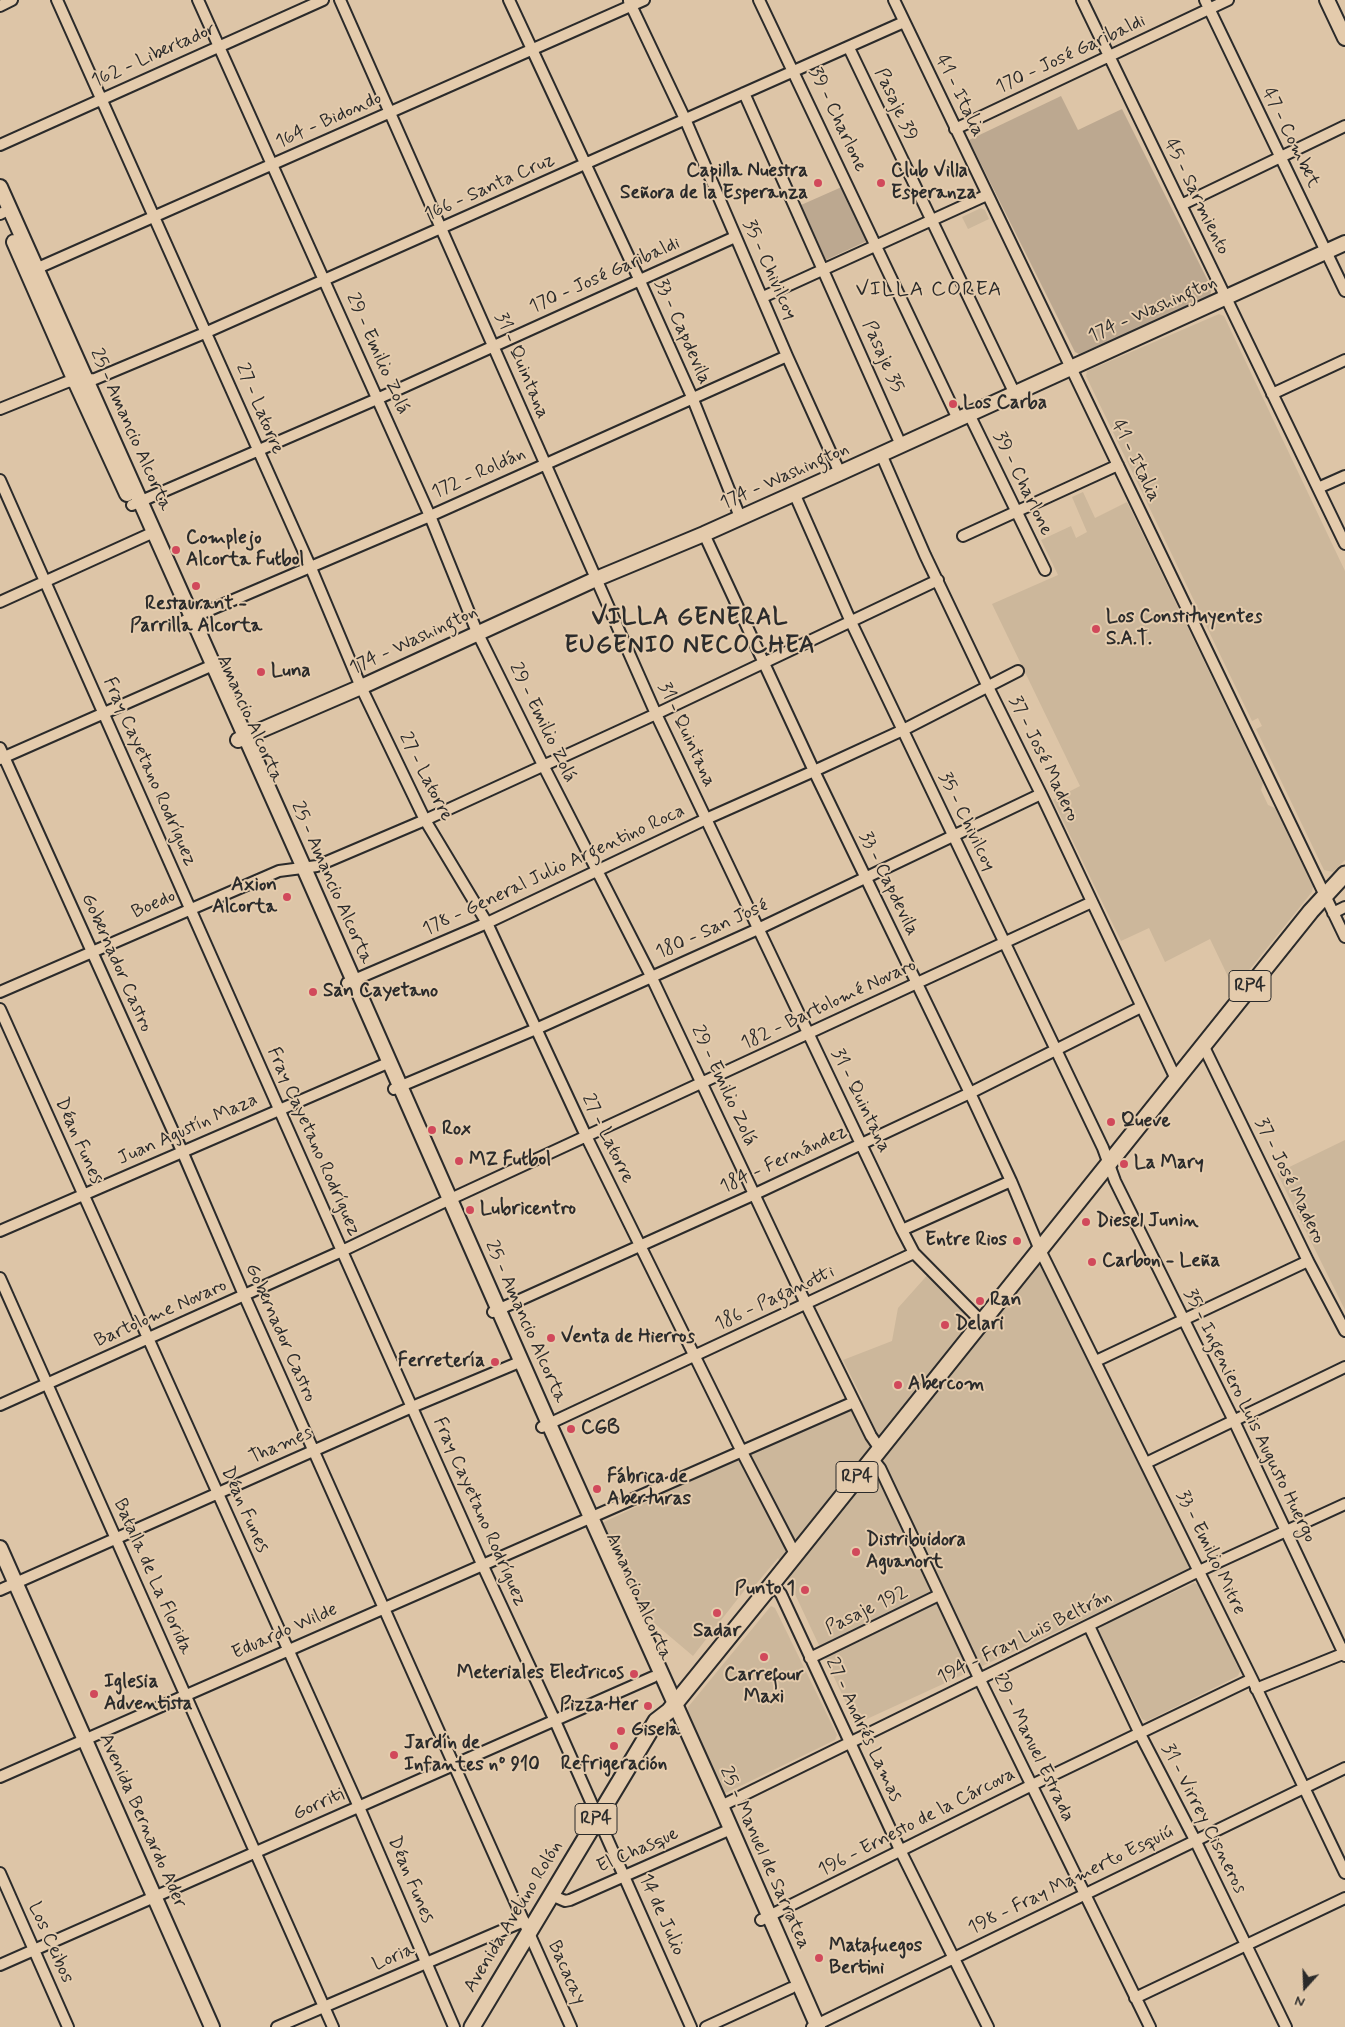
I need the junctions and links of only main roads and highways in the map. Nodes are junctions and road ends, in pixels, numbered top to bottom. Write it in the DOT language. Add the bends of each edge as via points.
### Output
graph roads {
  1 [pos="1327,0"];
  2 [pos="1345,38"];
  3 [pos="0,188"];
  4 [pos="3,212"];
  5 [pos="1345,243"];
  6 [pos="188,620"];
  7 [pos="209,666"];
  8 [pos="241,739"];
  9 [pos="1345,874"];
  10 [pos="588,1519"];
  11 [pos="0,1548"];
  12 [pos="672,1707"];
  13 [pos="600,1822"];
  14 [pos="727,1831"];
  15 [pos="765,1918"];
  16 [pos="528,1932"];
  17 [pos="814,2026"];
  18 [pos="212,2027"];
  19 [pos="472,2027"];
  20 [pos="481,2027"];
  1 -- 2 [label="main road"];
  3 -- 4 [label="main road, 25 - Amancio Alcorta"];
  4 -- 6 [label="main road, 25 - Amancio Alcorta"];
  5 -- 8 [label="main road, 174 - Washington" via="840,473"];
  6 -- 7 [label="main road, Amancio Alcorta"];
  7 -- 8 [label="main road, 25 - Amancio Alcorta"];
  8 -- 10 [label="main road, 25 - Amancio Alcorta"];
  9 -- 12 [label="main road, RP4" via="1325,894 1203,1045"];
  10 -- 12 [label="main road, 25 - Amancio Alcorta"];
  10 -- 12 [label="main road, Amancio Alcorta" via="653,1677"];
  11 -- 18 [label="main road, Avenida Bernardo Ader"];
  12 -- 13 [label="main road, Avenida Avelino Rolón / RP4" via="656,1721"];
  12 -- 14 [label="main road"];
  12 -- 14 [label="main road, 25 - Manuel de Sarratea" via="721,1806"];
  13 -- 16 [label="main road, Avenida Avelino Rolón / RP4"];
  13 -- 16 [label="main road, Avenida Avelino Rolón / RP4" via="558,1898"];
  14 -- 15 [label="main road"];
  15 -- 17 [label="main road, 25 - Manuel de Sarratea"];
  15 -- 17 [label="main road" via="791,1988"];
  16 -- 19 [label="main road, Avenida Avelino Rolón / RP4"];
  16 -- 20 [label="main road, Avenida Avelino Rolón / RP4"];
}
